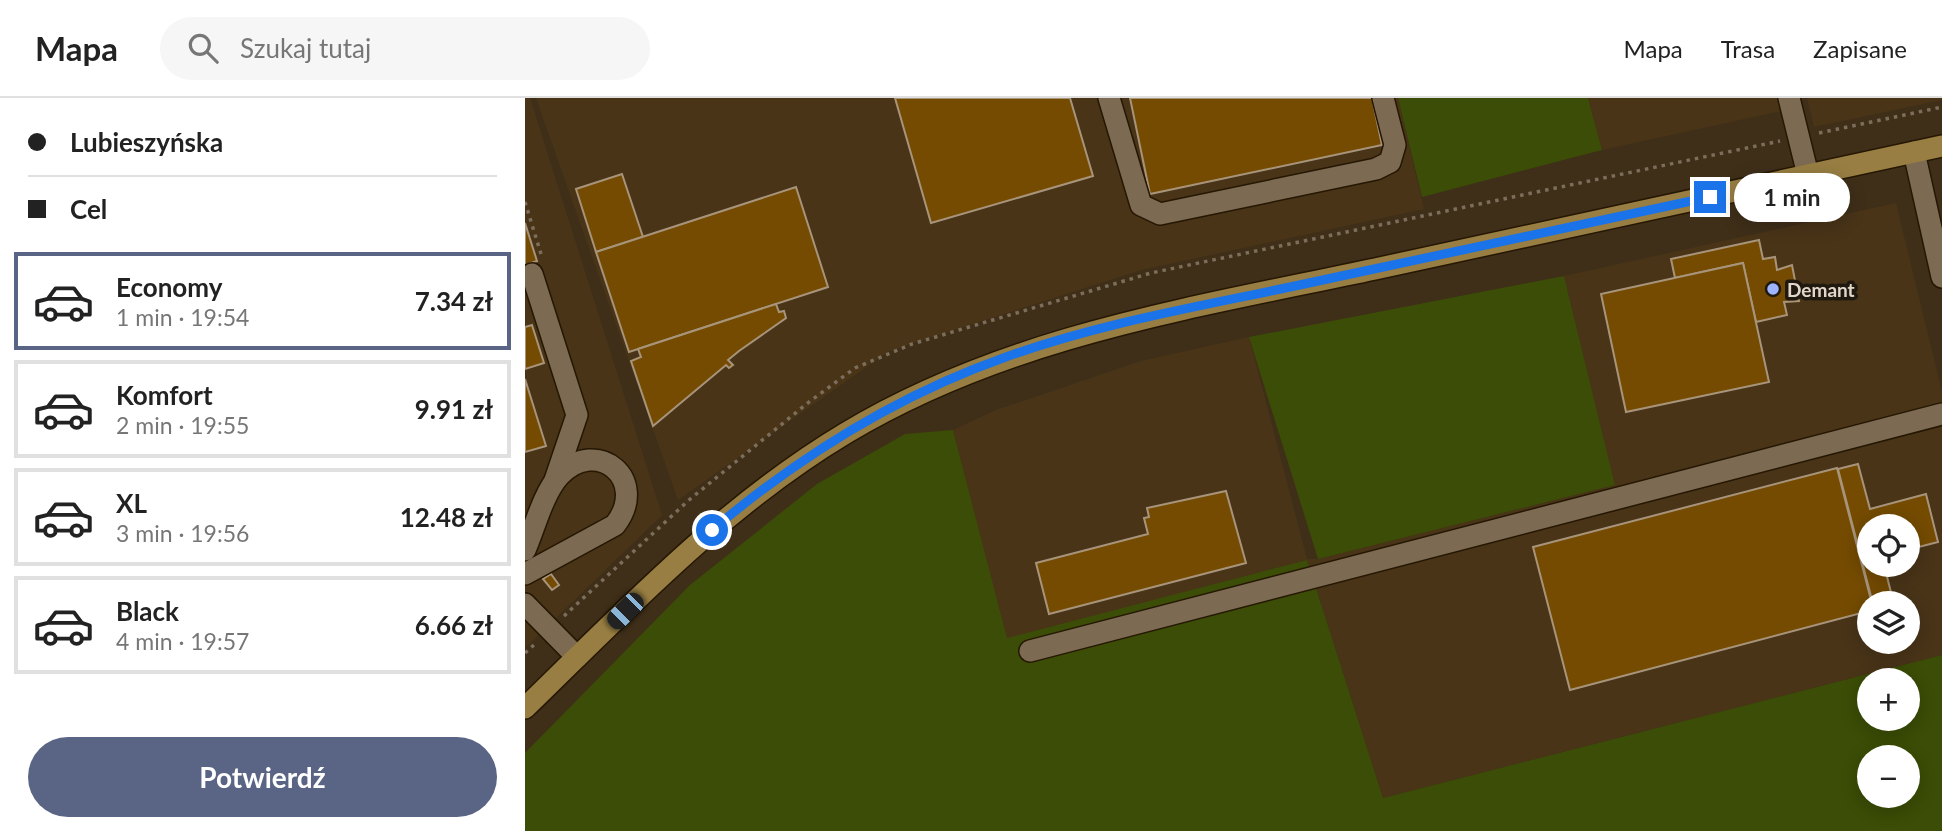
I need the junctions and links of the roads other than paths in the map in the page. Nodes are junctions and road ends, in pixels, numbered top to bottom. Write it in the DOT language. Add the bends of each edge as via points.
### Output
graph roads {
  1 [pos="1109,98"];
  2 [pos="1383,98"];
  3 [pos="1789,98"];
  4 [pos="1942,146"];
  5 [pos="1914,152"];
  6 [pos="1808,175"];
  7 [pos="532,274"];
  8 [pos="1942,277"];
  9 [pos="1942,414"];
  10 [pos="553,485"];
  11 [pos="526,545"];
  12 [pos="525,574"];
  13 [pos="525,604"];
  14 [pos="1030,651"];
  15 [pos="577,657"];
  16 [pos="525,708"];
  1 -- 2 [label="street" via="1141,205 1160,214 1376,169 1390,162 1395,145"];
  3 -- 6 [label="street"];
  4 -- 5 [label="main road"];
  5 -- 6 [label="main road"];
  5 -- 8 [label="street"];
  6 -- 15 [label="main road" via="1090,332 1009,355 901,403 767,485 712,530"];
  7 -- 10 [label="street" via="577,415"];
  9 -- 14 [label="street"];
  10 -- 11 [label="street"];
  10 -- 12 [label="street" via="573,465 604,461 625,480 627,505 608,530"];
  13 -- 15 [label="street"];
  15 -- 16 [label="main road"];
}
